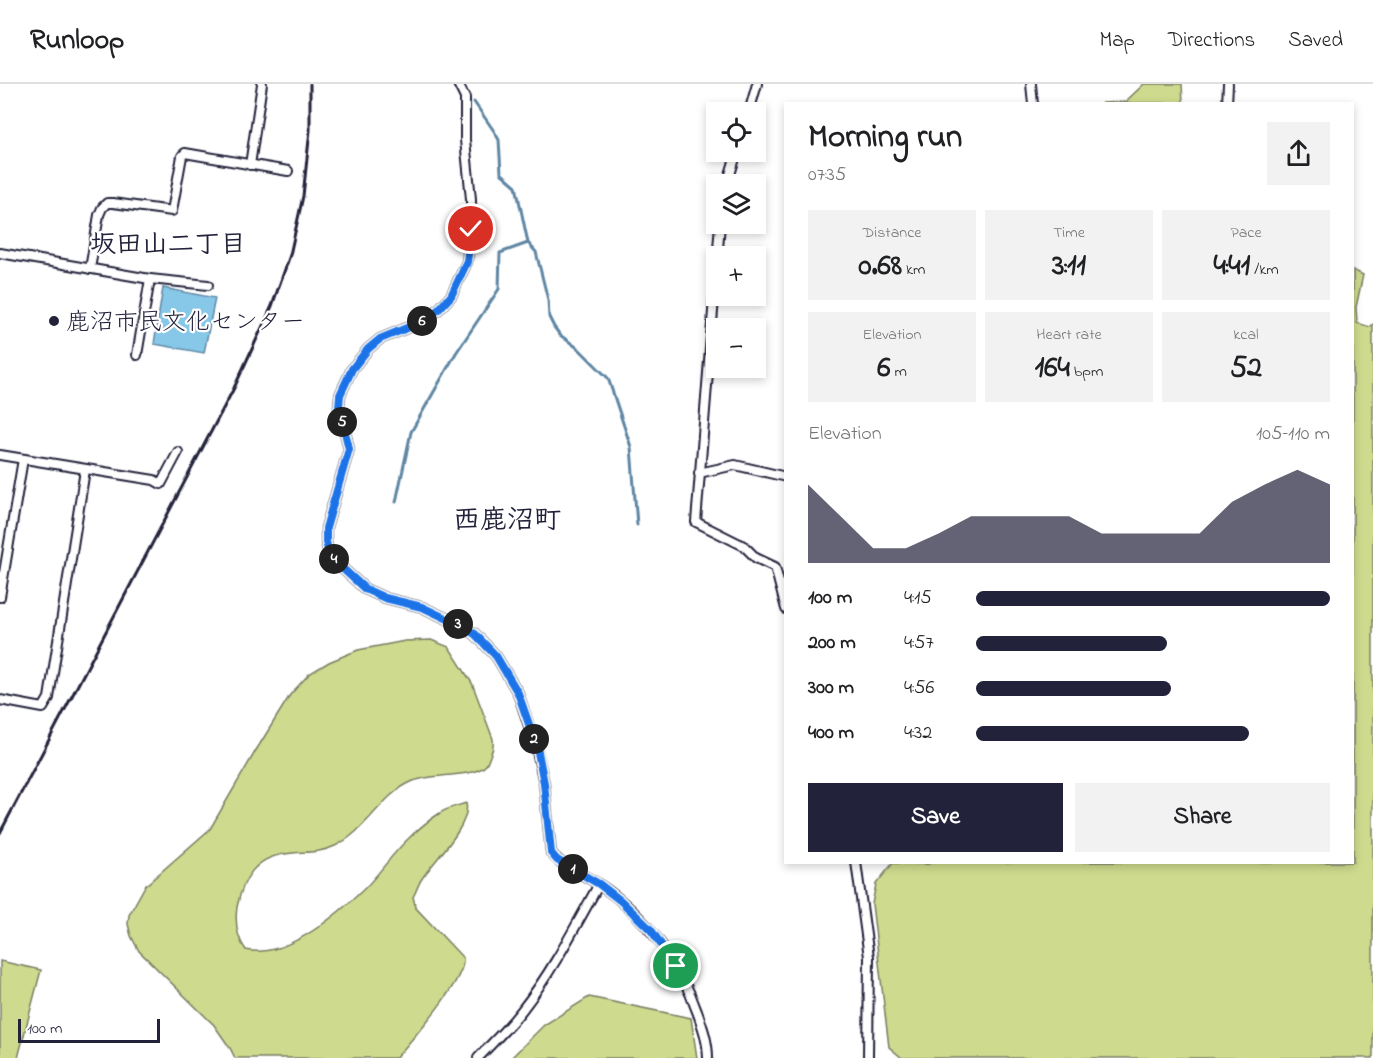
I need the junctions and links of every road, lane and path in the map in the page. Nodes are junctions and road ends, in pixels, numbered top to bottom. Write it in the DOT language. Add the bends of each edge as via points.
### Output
graph roads {
  1 [pos="262,84"];
  2 [pos="458,84"];
  3 [pos="757,84"];
  4 [pos="1031,84"];
  5 [pos="1228,84"];
  6 [pos="752,102"];
  7 [pos="1032,102"];
  8 [pos="1227,102"];
  9 [pos="250,165"];
  10 [pos="288,171"];
  11 [pos="719,234"];
  12 [pos="0,253"];
  13 [pos="90,269"];
  14 [pos="150,279"];
  15 [pos="208,285"];
  16 [pos="137,354"];
  17 [pos="178,452"];
  18 [pos="0,455"];
  19 [pos="23,459"];
  20 [pos="85,470"];
  21 [pos="699,473"];
  22 [pos="784,477"];
  23 [pos="0,597"];
  24 [pos="784,601"];
  25 [pos="0,700"];
  26 [pos="856,864"];
  27 [pos="599,884"];
  28 [pos="478,1058"];
  29 [pos="708,1058"];
  30 [pos="868,1058"];
  1 -- 9 [label="street"];
  2 -- 27 [label="street" via="465,98 471,199 467,262 451,296 438,310 419,323 380,339 352,369 339,407 349,449 326,528 326,542 341,567 365,589 454,622 475,634 496,656 518,693 537,747 551,853"];
  3 -- 6 [label="street"];
  4 -- 7 [label="street"];
  5 -- 8 [label="street"];
  9 -- 10 [label="street"];
  9 -- 13 [label="street" via="185,153 172,211 107,203 99,215"];
  11 -- 21 [label="street"];
  12 -- 13 [label="street"];
  13 -- 14 [label="street"];
  14 -- 15 [label="street"];
  14 -- 16 [label="street"];
  17 -- 20 [label="street" via="161,484"];
  18 -- 19 [label="street"];
  19 -- 20 [label="street"];
  19 -- 23 [label="street"];
  20 -- 25 [label="street" via="48,698 43,708"];
  21 -- 22 [label="street" via="735,465"];
  21 -- 24 [label="street" via="696,522 775,567"];
  26 -- 30 [label="street" via="869,957"];
  27 -- 28 [label="street" via="556,961 523,1008"];
  27 -- 29 [label="street" via="651,930 676,966 705,1033"];
}
